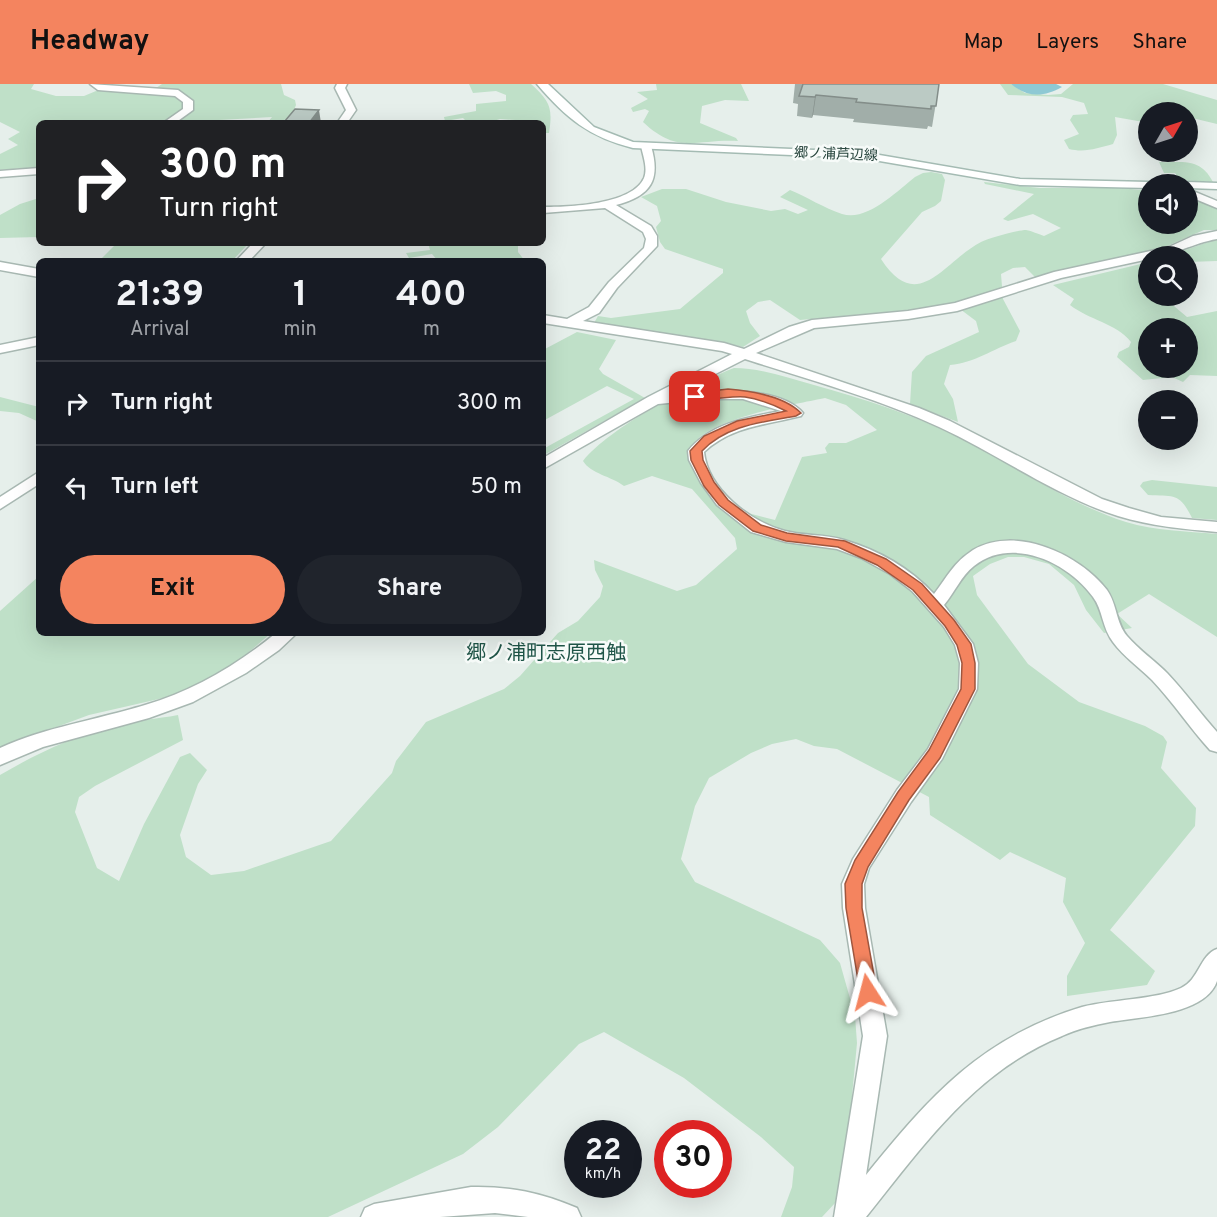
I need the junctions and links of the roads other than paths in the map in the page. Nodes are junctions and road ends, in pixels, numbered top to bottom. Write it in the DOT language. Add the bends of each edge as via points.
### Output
graph roads {
  1 [pos="95,84"];
  2 [pos="342,84"];
  3 [pos="542,84"];
  4 [pos="173,120"];
  5 [pos="344,120"];
  6 [pos="646,146"];
  7 [pos="36,171"];
  8 [pos="0,174"];
  9 [pos="1138,185"];
  10 [pos="1198,185"];
  11 [pos="1217,186"];
  12 [pos="1198,196"];
  13 [pos="607,204"];
  14 [pos="1217,205"];
  15 [pos="546,210"];
  16 [pos="1217,235"];
  17 [pos="257,246"];
  18 [pos="245,258"];
  19 [pos="0,266"];
  20 [pos="36,272"];
  21 [pos="546,320"];
  22 [pos="567,324"];
  23 [pos="35,342"];
  24 [pos="0,348"];
  25 [pos="744,354"];
  26 [pos="653,400"];
  27 [pos="546,462"];
  28 [pos="36,479"];
  29 [pos="0,504"];
  30 [pos="1217,527"];
  31 [pos="934,604"];
  32 [pos="284,636"];
  33 [pos="1217,745"];
  34 [pos="0,757"];
  35 [pos="1217,959"];
  36 [pos="374,1217"];
  37 [pos="568,1217"];
  38 [pos="848,1217"];
  1 -- 4 [label="street" via="183,95 189,101 188,110"];
  2 -- 5 [label="street" via="340,88 351,110"];
  3 -- 6 [label="street, 郷ノ浦芦辺線" via="590,130 606,138"];
  6 -- 9 [label="street, 郷ノ浦芦辺線" via="871,156 1020,182"];
  6 -- 13 [label="street" via="651,170 647,184"];
  7 -- 8 [label="street"];
  10 -- 11 [label="street"];
  12 -- 14 [label="street"];
  13 -- 15 [label="street"];
  13 -- 22 [label="street" via="647,229 653,242 594,310"];
  16 -- 25 [label="street" via="1173,250 1058,274 936,311 812,324"];
  17 -- 18 [label="street"];
  19 -- 20 [label="street"];
  21 -- 22 [label="street"];
  22 -- 25 [label="street" via="702,343"];
  23 -- 24 [label="street"];
  25 -- 26 [label="street"];
  25 -- 30 [label="street" via="914,411 1123,512 1161,522"];
  26 -- 27 [label="street"];
  26 -- 31 [label="street" via="728,392 781,404 796,413 741,423 708,438 696,451 709,483 723,502 757,528 786,537 840,544 867,554 903,576"];
  28 -- 29 [label="street"];
  31 -- 33 [label="street" via="963,566 996,547 1026,548 1062,562 1095,587 1117,636 1164,682"];
  31 -- 38 [label="street" via="964,644 969,663 968,689 935,754 860,865 854,884 854,908 875,1036"];
  32 -- 34 [label="street" via="194,696 61,734"];
  35 -- 38 [label="street" via="1202,985 1188,996 1063,1023 994,1059 931,1119"];
  36 -- 37 [label="street" via="479,1198 531,1204"];
}
